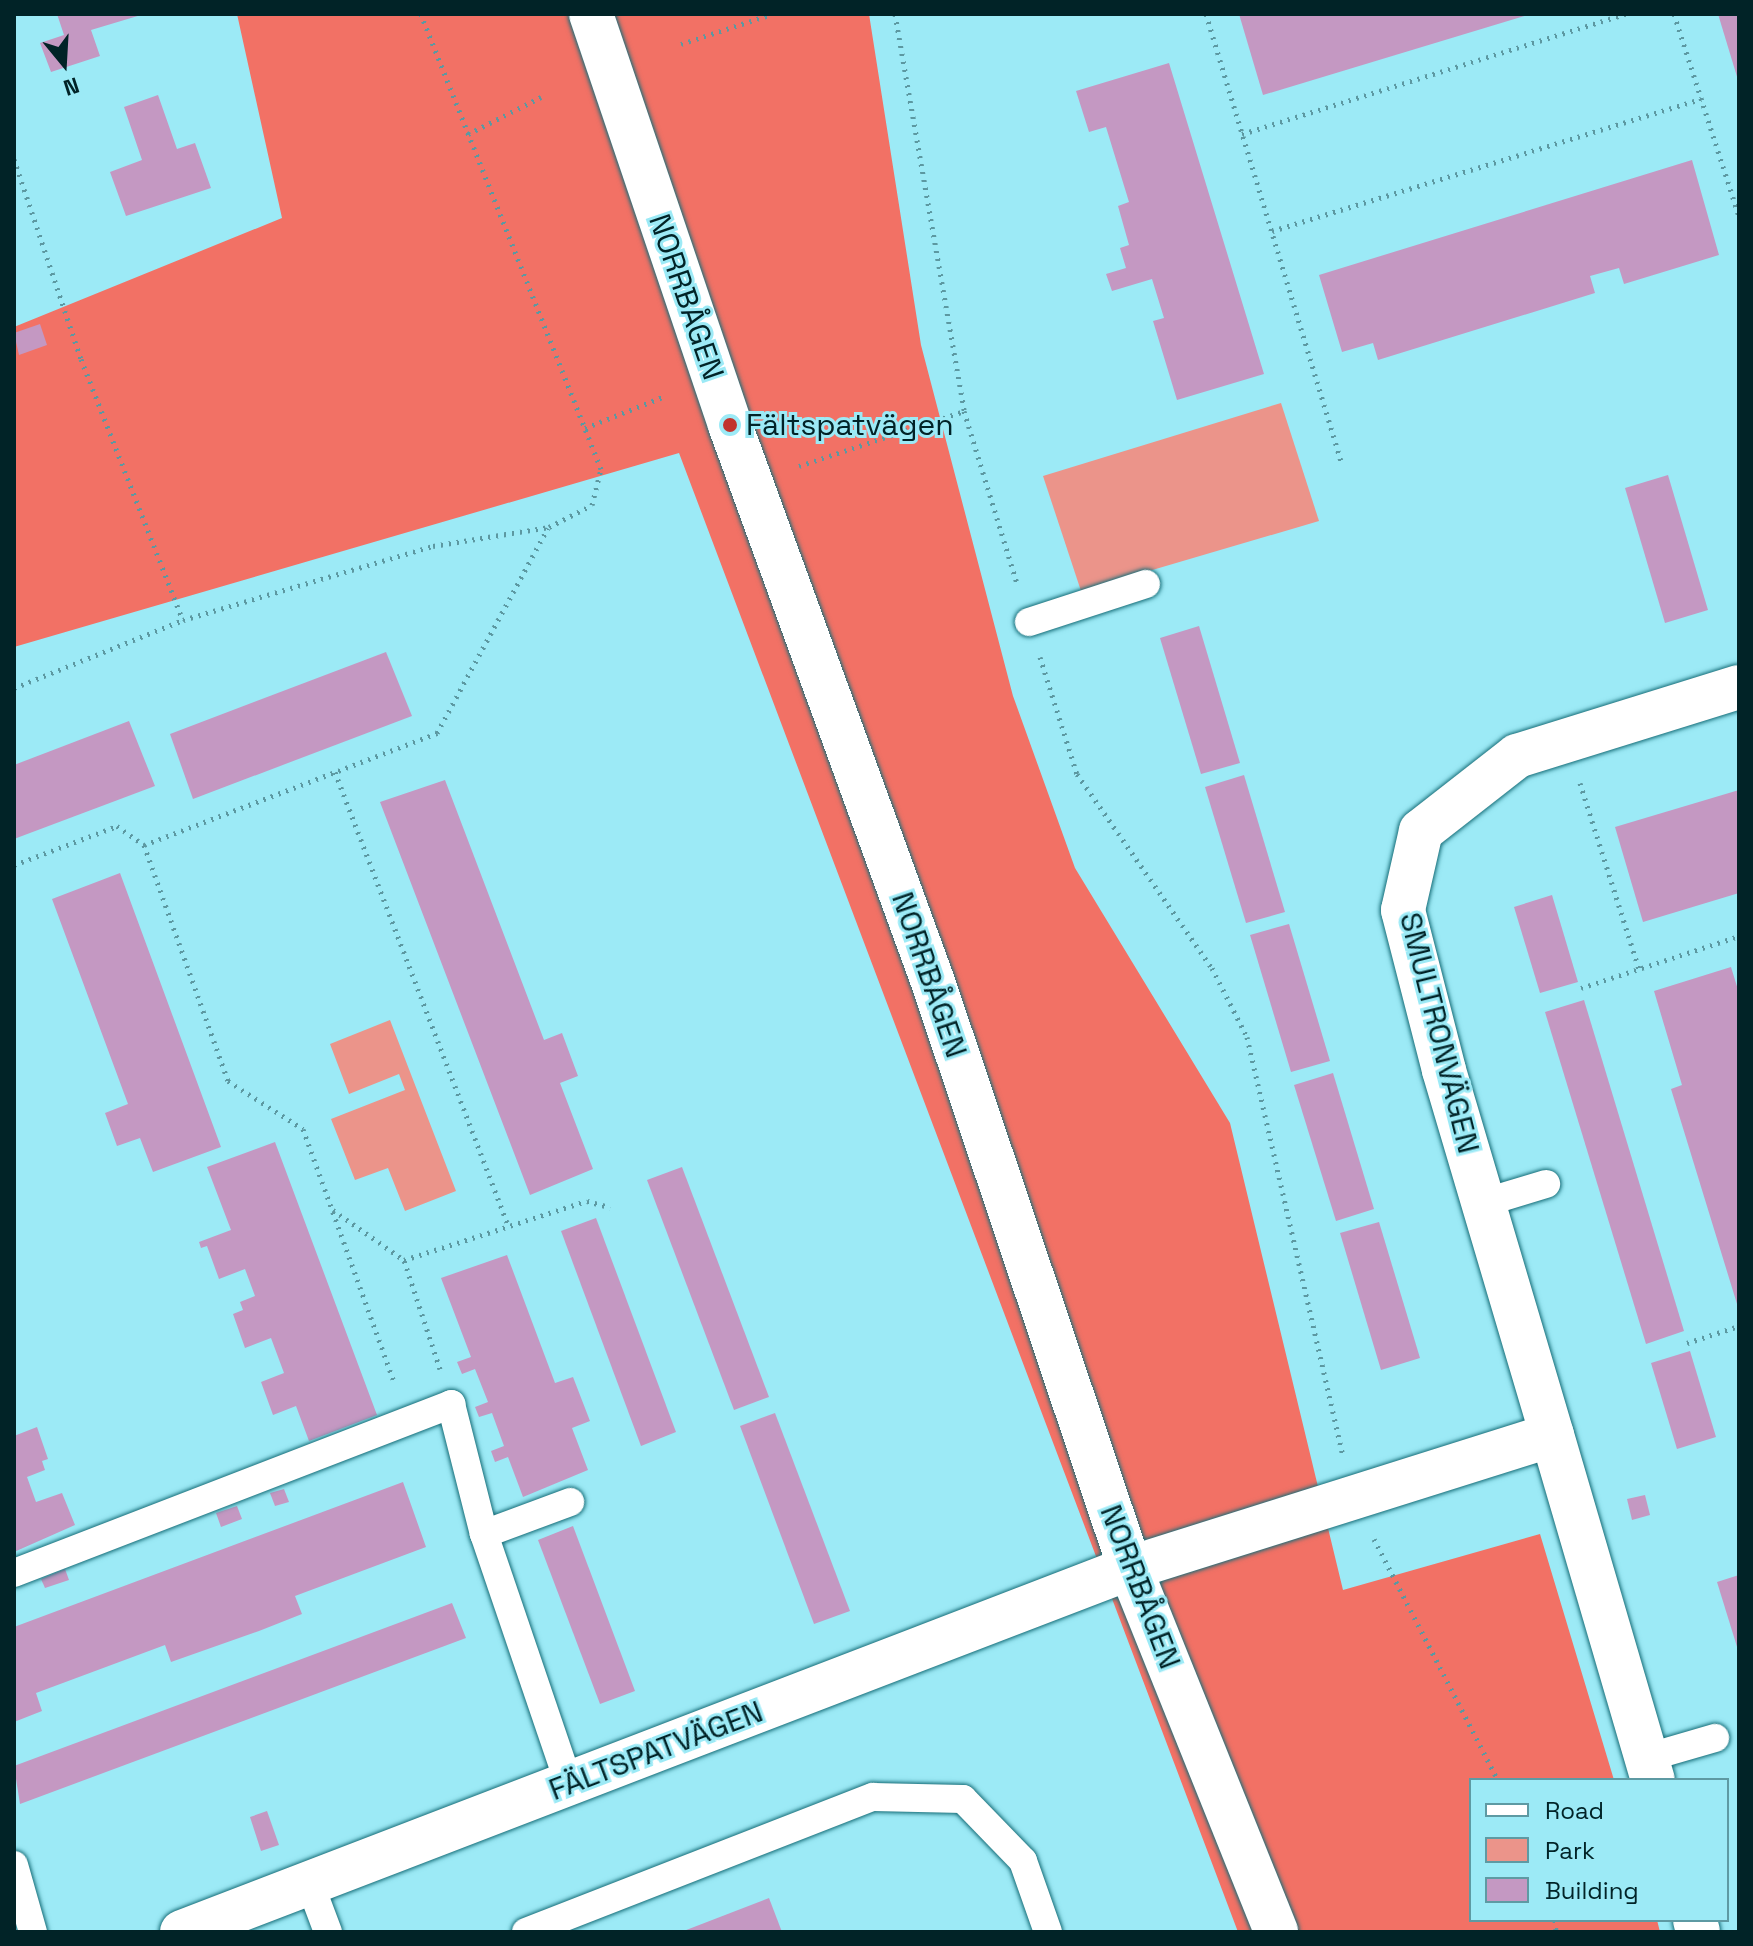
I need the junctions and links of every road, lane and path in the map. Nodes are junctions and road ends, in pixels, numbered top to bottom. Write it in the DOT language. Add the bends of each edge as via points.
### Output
graph roads {
  1 [pos="421,14"];
  2 [pos="591,14"];
  3 [pos="772,14"];
  4 [pos="895,14"];
  5 [pos="1206,14"];
  6 [pos="1626,14"];
  7 [pos="1674,14"];
  8 [pos="681,44"];
  9 [pos="541,97"];
  10 [pos="1701,99"];
  11 [pos="468,134"];
  12 [pos="1242,134"];
  13 [pos="14,159"];
  14 [pos="1739,217"];
  15 [pos="1272,231"];
  16 [pos="665,396"];
  17 [pos="964,411"];
  18 [pos="585,428"];
  19 [pos="1341,461"];
  20 [pos="799,466"];
  21 [pos="549,527"];
  22 [pos="1146,584"];
  23 [pos="183,620"];
  24 [pos="1029,622"];
  25 [pos="1739,687"];
  26 [pos="14,688"];
  27 [pos="1566,739"];
  28 [pos="335,772"];
  29 [pos="144,845"];
  30 [pos="14,865"];
  31 [pos="1739,936"];
  32 [pos="1639,969"];
  33 [pos="1581,988"];
  34 [pos="1546,1184"];
  35 [pos="1483,1203"];
  36 [pos="610,1207"];
  37 [pos="332,1209"];
  38 [pos="507,1223"];
  39 [pos="404,1260"];
  40 [pos="1739,1326"];
  41 [pos="1687,1343"];
  42 [pos="451,1404"];
  43 [pos="408,1421"];
  44 [pos="1552,1435"];
  45 [pos="1353,1498"];
  46 [pos="570,1502"];
  47 [pos="484,1534"];
  48 [pos="1130,1568"];
  49 [pos="14,1573"];
  50 [pos="1715,1738"];
  51 [pos="1649,1769"];
  52 [pos="1497,1778"];
  53 [pos="569,1784"];
  54 [pos="14,1865"];
  55 [pos="310,1884"];
  56 [pos="33,1932"];
  57 [pos="182,1932"];
  58 [pos="328,1932"];
  59 [pos="526,1932"];
  60 [pos="1048,1932"];
  61 [pos="1276,1932"];
  1 -- 11 [label="path"];
  2 -- 48 [label="street, NORRBÅGEN" via="730,425 933,982"];
  3 -- 8 [label="path"];
  4 -- 17 [label="path"];
  5 -- 12 [label="path"];
  6 -- 12 [label="path"];
  7 -- 10 [label="path"];
  9 -- 11 [label="path"];
  10 -- 14 [label="path"];
  10 -- 15 [label="path"];
  11 -- 18 [label="path"];
  12 -- 15 [label="path"];
  13 -- 23 [label="path" via="81,359"];
  15 -- 19 [label="path"];
  16 -- 18 [label="path"];
  17 -- 20 [label="path"];
  17 -- 24 [label="path"];
  18 -- 21 [label="path" via="601,469 592,505"];
  21 -- 23 [label="path" via="433,546"];
  21 -- 28 [label="path" via="437,733"];
  22 -- 24 [label="lane"];
  23 -- 26 [label="path"];
  24 -- 45 [label="path" via="1077,774 1212,968 1247,1037"];
  25 -- 27 [label="street, SMULTRONVÄGEN"];
  27 -- 32 [label="path"];
  27 -- 35 [label="street, SMULTRONVÄGEN" via="1517,756 1421,831 1403,910"];
  28 -- 29 [label="path"];
  28 -- 38 [label="path"];
  29 -- 30 [label="path" via="117,826"];
  29 -- 37 [label="path" via="228,1081 303,1129"];
  31 -- 32 [label="path"];
  32 -- 33 [label="path"];
  34 -- 35 [label="lane"];
  35 -- 44 [label="street, SMULTRONVÄGEN"];
  36 -- 38 [label="path" via="587,1201"];
  37 -- 39 [label="path"];
  37 -- 43 [label="path"];
  38 -- 39 [label="path"];
  39 -- 42 [label="path"];
  40 -- 41 [label="path"];
  42 -- 43 [label="lane"];
  42 -- 47 [label="lane"];
  43 -- 49 [label="lane"];
  44 -- 45 [label="street"];
  44 -- 51 [label="street, SMULTRONVÄGEN"];
  45 -- 48 [label="street"];
  45 -- 52 [label="path"];
  46 -- 47 [label="lane"];
  47 -- 53 [label="lane"];
  48 -- 53 [label="street, FÄLTSPATVÄGEN"];
  48 -- 61 [label="street, NORRBÅGEN"];
  50 -- 51 [label="lane"];
  53 -- 55 [label="street, FÄLTSPATVÄGEN"];
  54 -- 56 [label="lane"];
  55 -- 57 [label="street, FÄLTSPATVÄGEN"];
  55 -- 58 [label="lane"];
  59 -- 60 [label="lane" via="873,1797 963,1799 1023,1861"];
}
